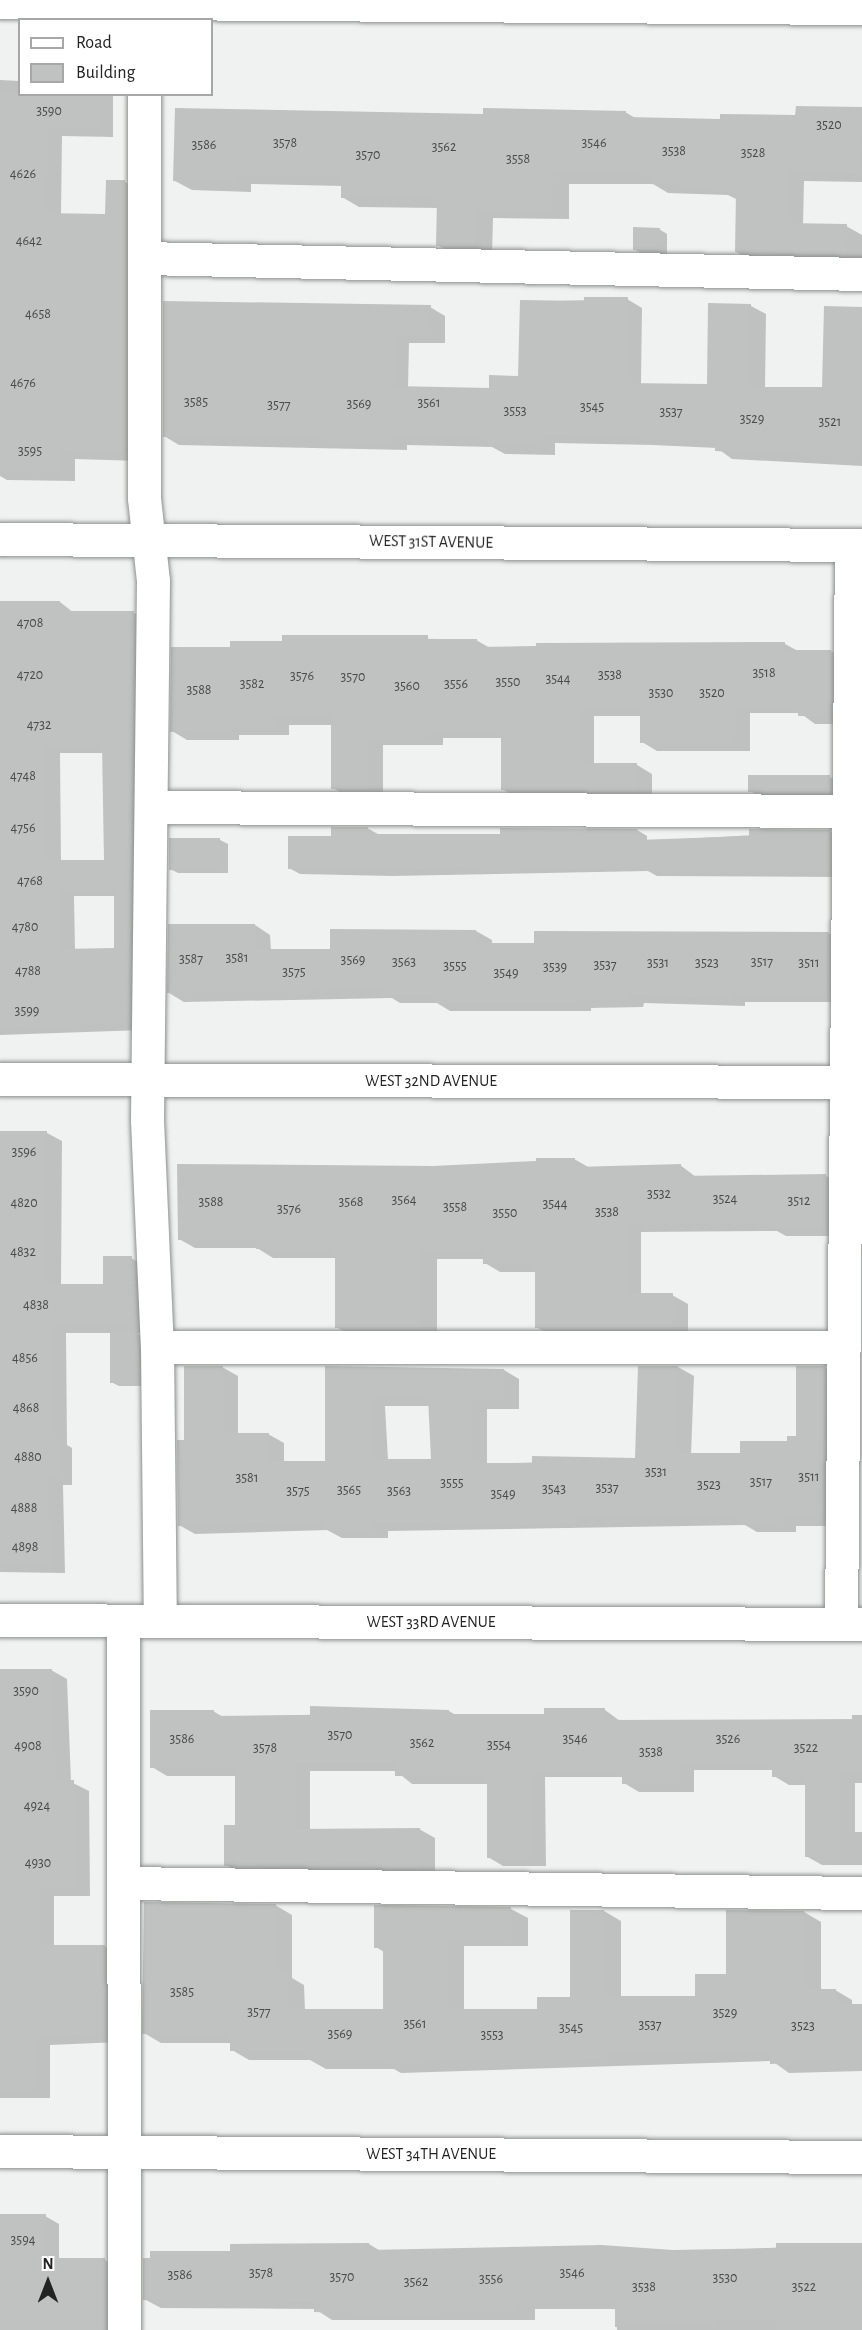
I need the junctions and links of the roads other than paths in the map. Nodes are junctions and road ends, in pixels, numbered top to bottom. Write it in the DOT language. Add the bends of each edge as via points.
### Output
graph roads {
  1 [pos="0,2"];
  2 [pos="144,8"];
  3 [pos="862,8"];
  4 [pos="144,96"];
  5 [pos="144,258"];
  6 [pos="862,274"];
  7 [pos="0,539"];
  8 [pos="149,539"];
  9 [pos="856,545"];
  10 [pos="151,807"];
  11 [pos="850,811"];
  12 [pos="0,1079"];
  13 [pos="148,1080"];
  14 [pos="855,1082"];
  15 [pos="158,1347"];
  16 [pos="844,1347"];
  17 [pos="0,1620"];
  18 [pos="123,1621"];
  19 [pos="160,1621"];
  20 [pos="852,1624"];
  21 [pos="123,1883"];
  22 [pos="862,1893"];
  23 [pos="0,2151"];
  24 [pos="123,2151"];
  25 [pos="862,2157"];
  26 [pos="124,2330"];
  1 -- 2 [label="street"];
  2 -- 3 [label="street"];
  4 -- 5 [label="street"];
  5 -- 6 [label="street"];
  5 -- 8 [label="street" via="144,498"];
  7 -- 8 [label="street, WEST 31ST AVENUE"];
  8 -- 9 [label="street, WEST 31ST AVENUE"];
  8 -- 10 [label="street" via="153,581"];
  9 -- 11 [label="street"];
  10 -- 11 [label="street"];
  10 -- 13 [label="street"];
  11 -- 14 [label="street"];
  12 -- 13 [label="street, WEST 32ND AVENUE"];
  13 -- 14 [label="street, WEST 32ND AVENUE"];
  13 -- 15 [label="street"];
  14 -- 16 [label="street"];
  15 -- 16 [label="street"];
  15 -- 19 [label="street"];
  16 -- 20 [label="street"];
  17 -- 18 [label="street, WEST 33RD AVENUE"];
  18 -- 19 [label="street, WEST 33RD AVENUE"];
  18 -- 21 [label="street"];
  19 -- 20 [label="street, WEST 33RD AVENUE"];
  21 -- 22 [label="street"];
  21 -- 24 [label="street"];
  23 -- 24 [label="street, WEST 34TH AVENUE"];
  24 -- 25 [label="street, WEST 34TH AVENUE"];
  24 -- 26 [label="street"];
}
